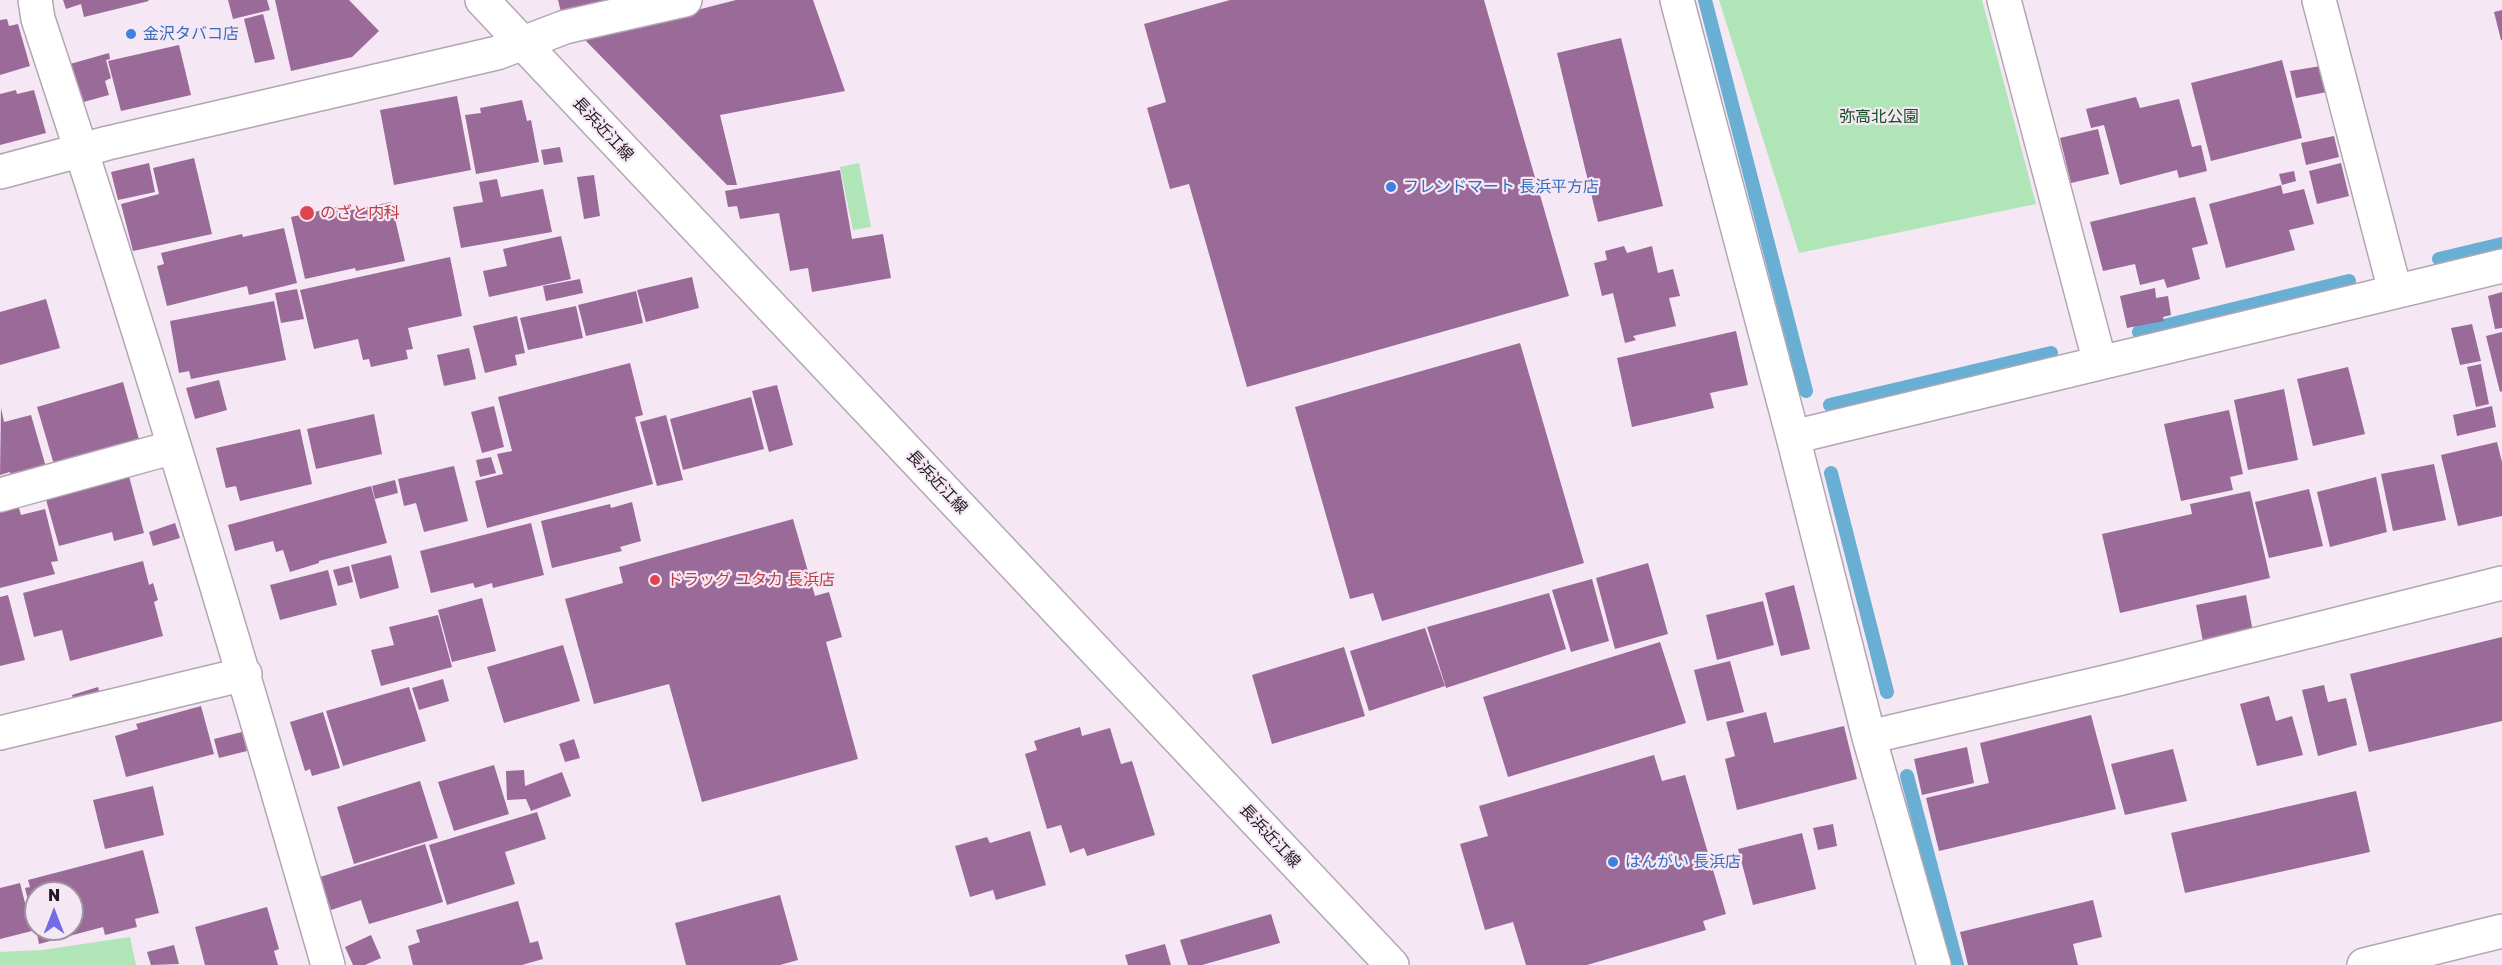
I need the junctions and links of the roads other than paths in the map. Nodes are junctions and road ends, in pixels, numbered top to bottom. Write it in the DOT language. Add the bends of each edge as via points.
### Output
graph roads {
  1 [pos="34,0"];
  2 [pos="482,0"];
  3 [pos="685,0"];
  4 [pos="1677,0"];
  5 [pos="2004,0"];
  6 [pos="2319,0"];
  7 [pos="523,44"];
  8 [pos="81,150"];
  9 [pos="0,172"];
  10 [pos="2502,266"];
  11 [pos="2396,291"];
  12 [pos="2100,363"];
  13 [pos="1793,437"];
  14 [pos="174,447"];
  15 [pos="0,495"];
  16 [pos="2502,583"];
  17 [pos="245,675"];
  18 [pos="0,733"];
  19 [pos="1869,737"];
  20 [pos="2502,931"];
  21 [pos="328,965"];
  22 [pos="1392,965"];
  23 [pos="1934,965"];
  24 [pos="2364,965"];
  1 -- 8 [label="street"];
  2 -- 7 [label="street, 長浜近江線"];
  3 -- 7 [label="street" via="565,27"];
  4 -- 13 [label="street"];
  5 -- 12 [label="street"];
  6 -- 11 [label="street"];
  7 -- 8 [label="street"];
  7 -- 22 [label="street, 長浜近江線"];
  8 -- 9 [label="street"];
  8 -- 14 [label="street"];
  10 -- 11 [label="street"];
  11 -- 12 [label="street"];
  12 -- 13 [label="street"];
  13 -- 19 [label="street"];
  14 -- 15 [label="street"];
  14 -- 17 [label="street"];
  16 -- 19 [label="street"];
  17 -- 18 [label="street"];
  17 -- 21 [label="street"];
  19 -- 23 [label="street"];
  20 -- 24 [label="street"];
}
